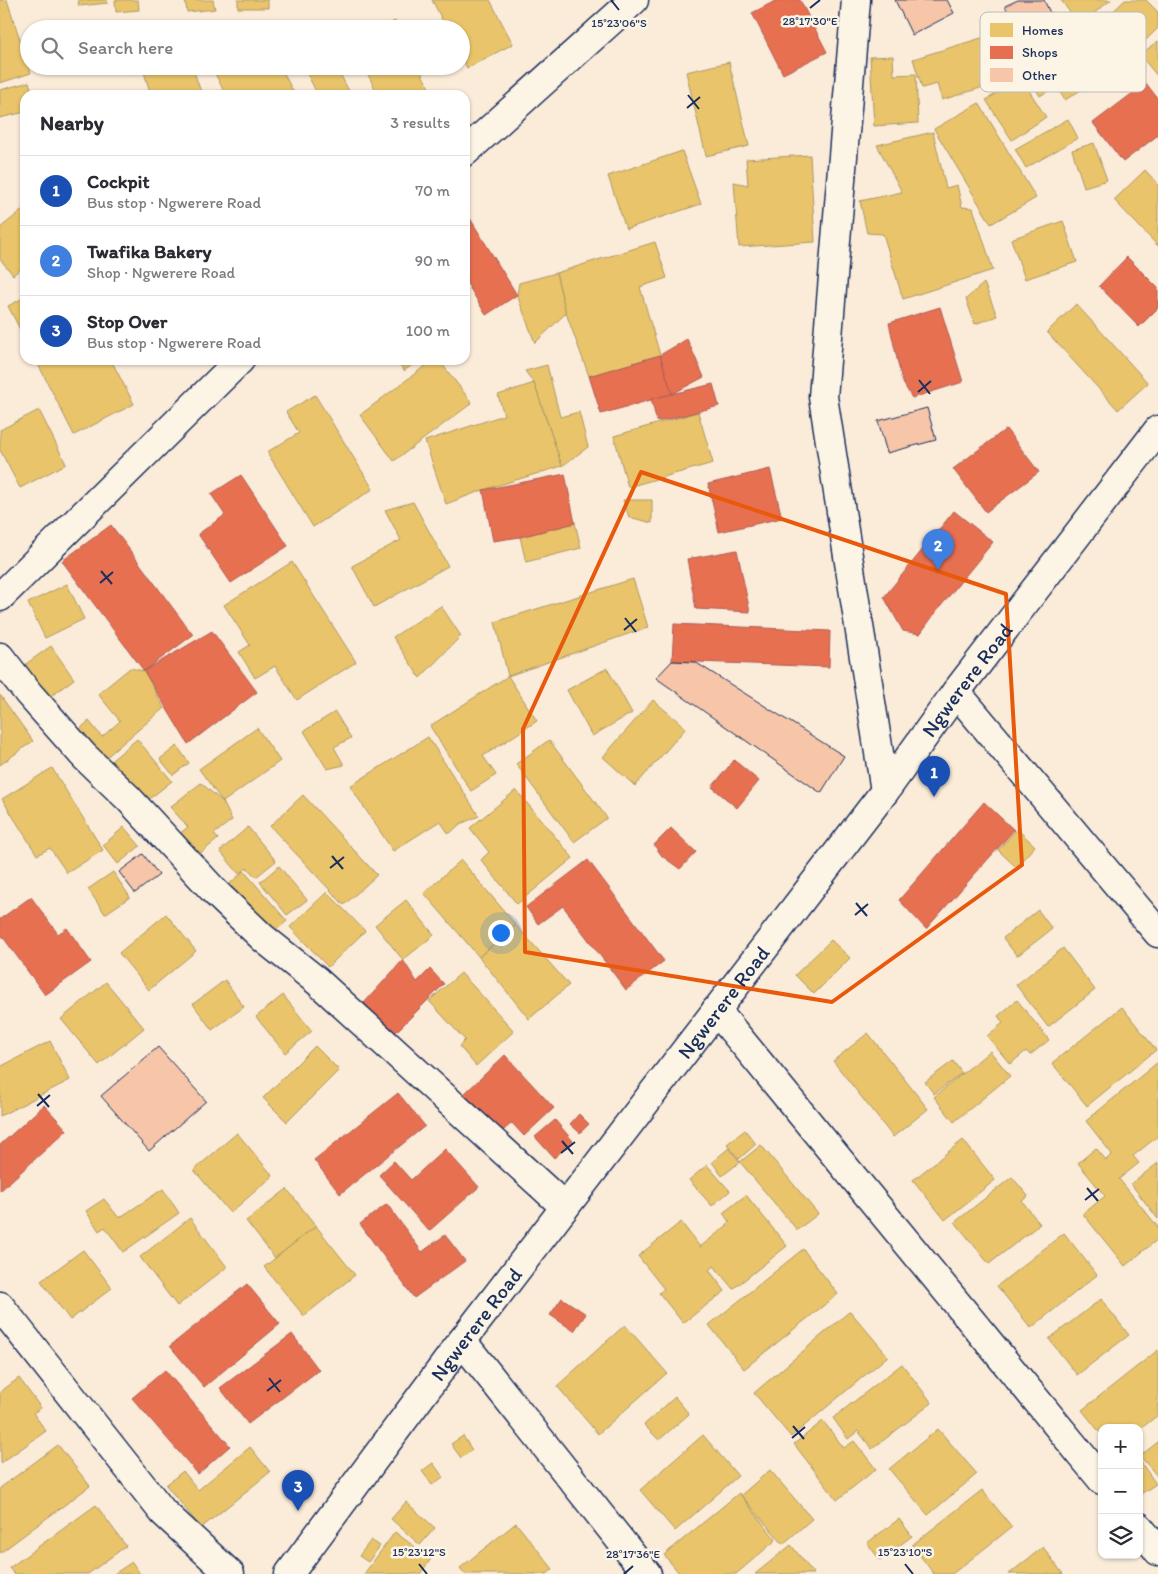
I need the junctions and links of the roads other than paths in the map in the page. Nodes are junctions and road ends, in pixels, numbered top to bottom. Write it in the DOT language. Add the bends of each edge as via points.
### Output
graph roads {
  1 [pos="634,0"];
  2 [pos="856,0"];
  3 [pos="470,148"];
  4 [pos="235,365"];
  5 [pos="1157,434"];
  6 [pos="0,597"];
  7 [pos="0,657"];
  8 [pos="956,692"];
  9 [pos="885,791"];
  10 [pos="1158,933"];
  11 [pos="716,1010"];
  12 [pos="564,1207"];
  13 [pos="0,1306"];
  14 [pos="462,1341"];
  15 [pos="1098,1475"];
  16 [pos="1143,1532"];
  17 [pos="1158,1551"];
  18 [pos="230,1574"];
  19 [pos="289,1574"];
  20 [pos="647,1574"];
  1 -- 3 [label="street"];
  2 -- 9 [label="street" via="823,397"];
  4 -- 6 [label="street"];
  5 -- 8 [label="street, Ngwerere Road"];
  7 -- 12 [label="street" via="84,756 128,798 216,893"];
  8 -- 9 [label="street, Ngwerere Road"];
  8 -- 10 [label="street"];
  9 -- 11 [label="street, Ngwerere Road"];
  11 -- 12 [label="street, Ngwerere Road"];
  11 -- 15 [label="street"];
  12 -- 14 [label="street, Ngwerere Road"];
  13 -- 18 [label="street" via="163,1512"];
  14 -- 19 [label="street, Ngwerere Road"];
  14 -- 20 [label="street"];
  16 -- 17 [label="street"];
}
